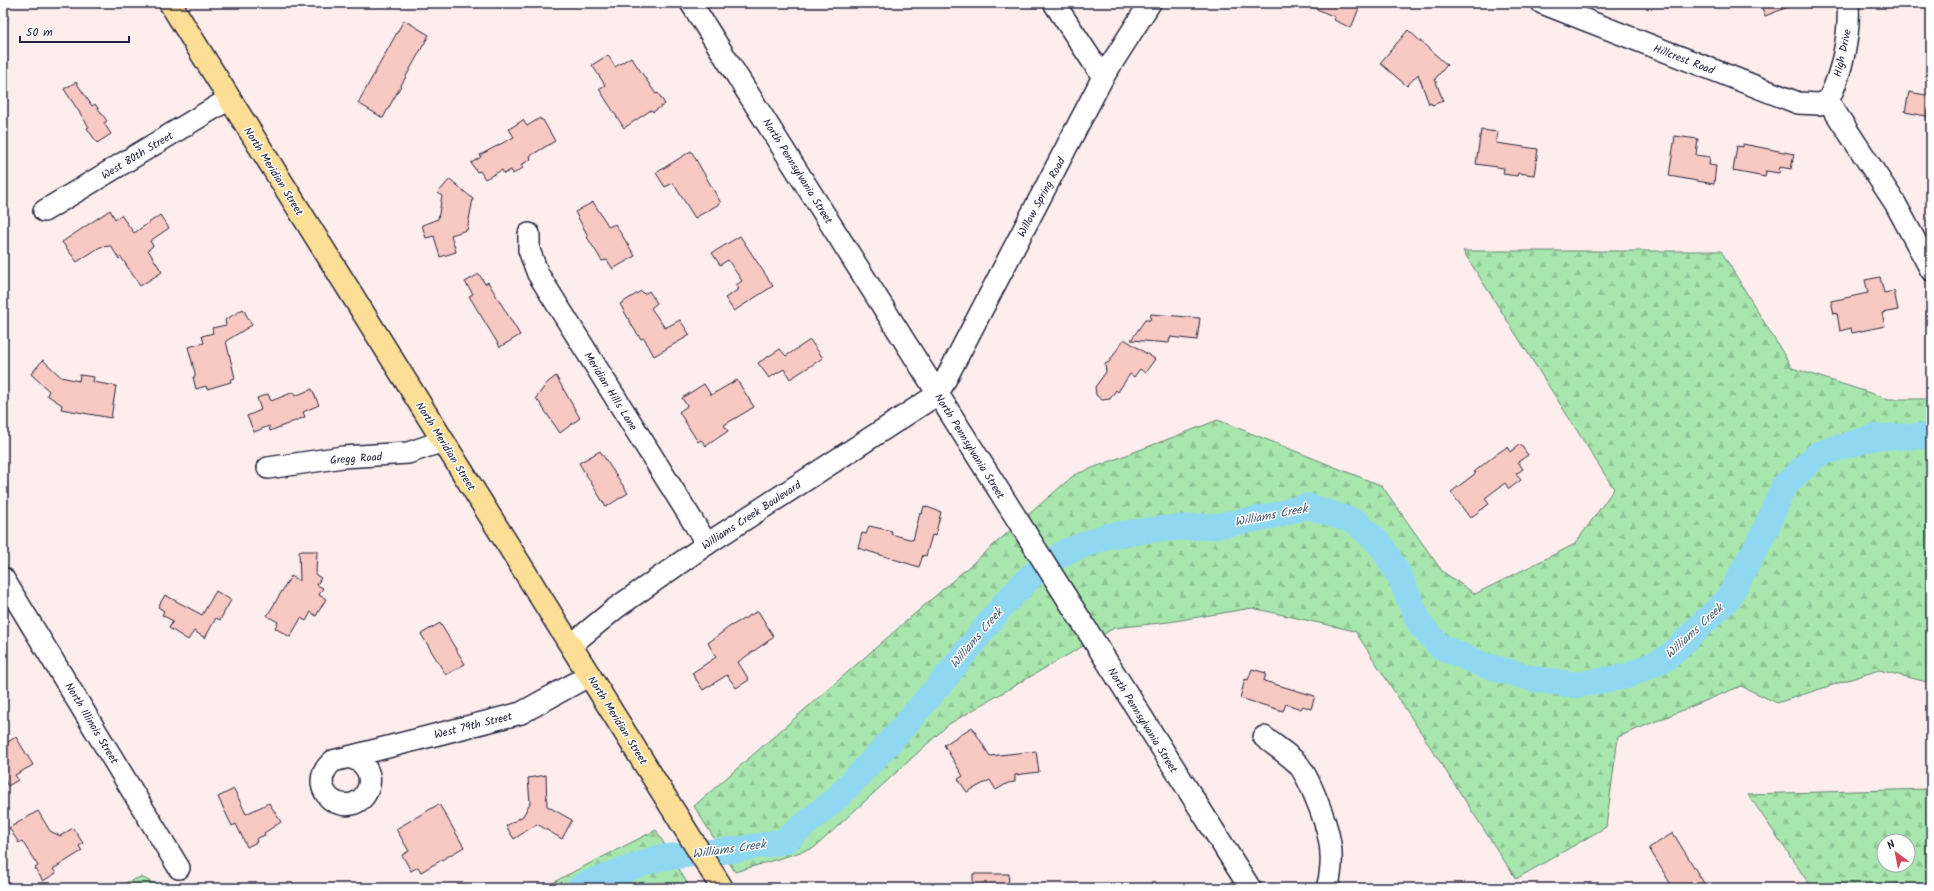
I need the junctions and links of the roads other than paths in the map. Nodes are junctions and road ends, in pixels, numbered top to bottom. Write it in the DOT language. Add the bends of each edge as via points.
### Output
graph roads {
  1 [pos="170,3"];
  2 [pos="691,3"];
  3 [pos="1054,3"];
  4 [pos="1150,3"];
  5 [pos="1542,3"];
  6 [pos="1848,3"];
  7 [pos="1102,77"];
  8 [pos="229,99"];
  9 [pos="1828,101"];
  10 [pos="44,211"];
  11 [pos="529,234"];
  12 [pos="1931,270"];
  13 [pos="938,394"];
  14 [pos="443,441"];
  15 [pos="268,468"];
  16 [pos="707,544"];
  17 [pos="3,578"];
  18 [pos="571,645"];
  19 [pos="590,675"];
  20 [pos="1264,737"];
  21 [pos="348,757"];
  22 [pos="179,868"];
  23 [pos="721,885"];
  24 [pos="1250,888"];
  25 [pos="1327,888"];
  1 -- 8 [label="main road, North Meridian Street"];
  2 -- 13 [label="street, North Pennsylvania Street"];
  3 -- 7 [label="street"];
  4 -- 7 [label="street, Willow Spring Road"];
  5 -- 9 [label="street, Hillcrest Road" via="1798,103 1819,104"];
  6 -- 9 [label="street, High Drive" via="1842,58"];
  7 -- 13 [label="street, Willow Spring Road"];
  8 -- 10 [label="street, West 80th Street"];
  8 -- 14 [label="main road, North Meridian Street"];
  9 -- 12 [label="street" via="1895,203"];
  11 -- 16 [label="street, Meridian Hills Lane" via="531,259 538,274"];
  13 -- 16 [label="street, Williams Creek Boulevard"];
  13 -- 24 [label="street, North Pennsylvania Street"];
  14 -- 15 [label="street, Gregg Road" via="408,453 343,457"];
  14 -- 18 [label="main road, North Meridian Street"];
  16 -- 18 [label="street, Williams Creek Boulevard" via="616,608"];
  17 -- 22 [label="street, North Illinois Street"];
  18 -- 19 [label="main road, North Meridian Street"];
  19 -- 21 [label="street, West 79th Street" via="521,713"];
  19 -- 23 [label="main road, North Meridian Street"];
  20 -- 25 [label="street" via="1298,765 1311,786 1327,823 1332,850 1332,872"];
}
